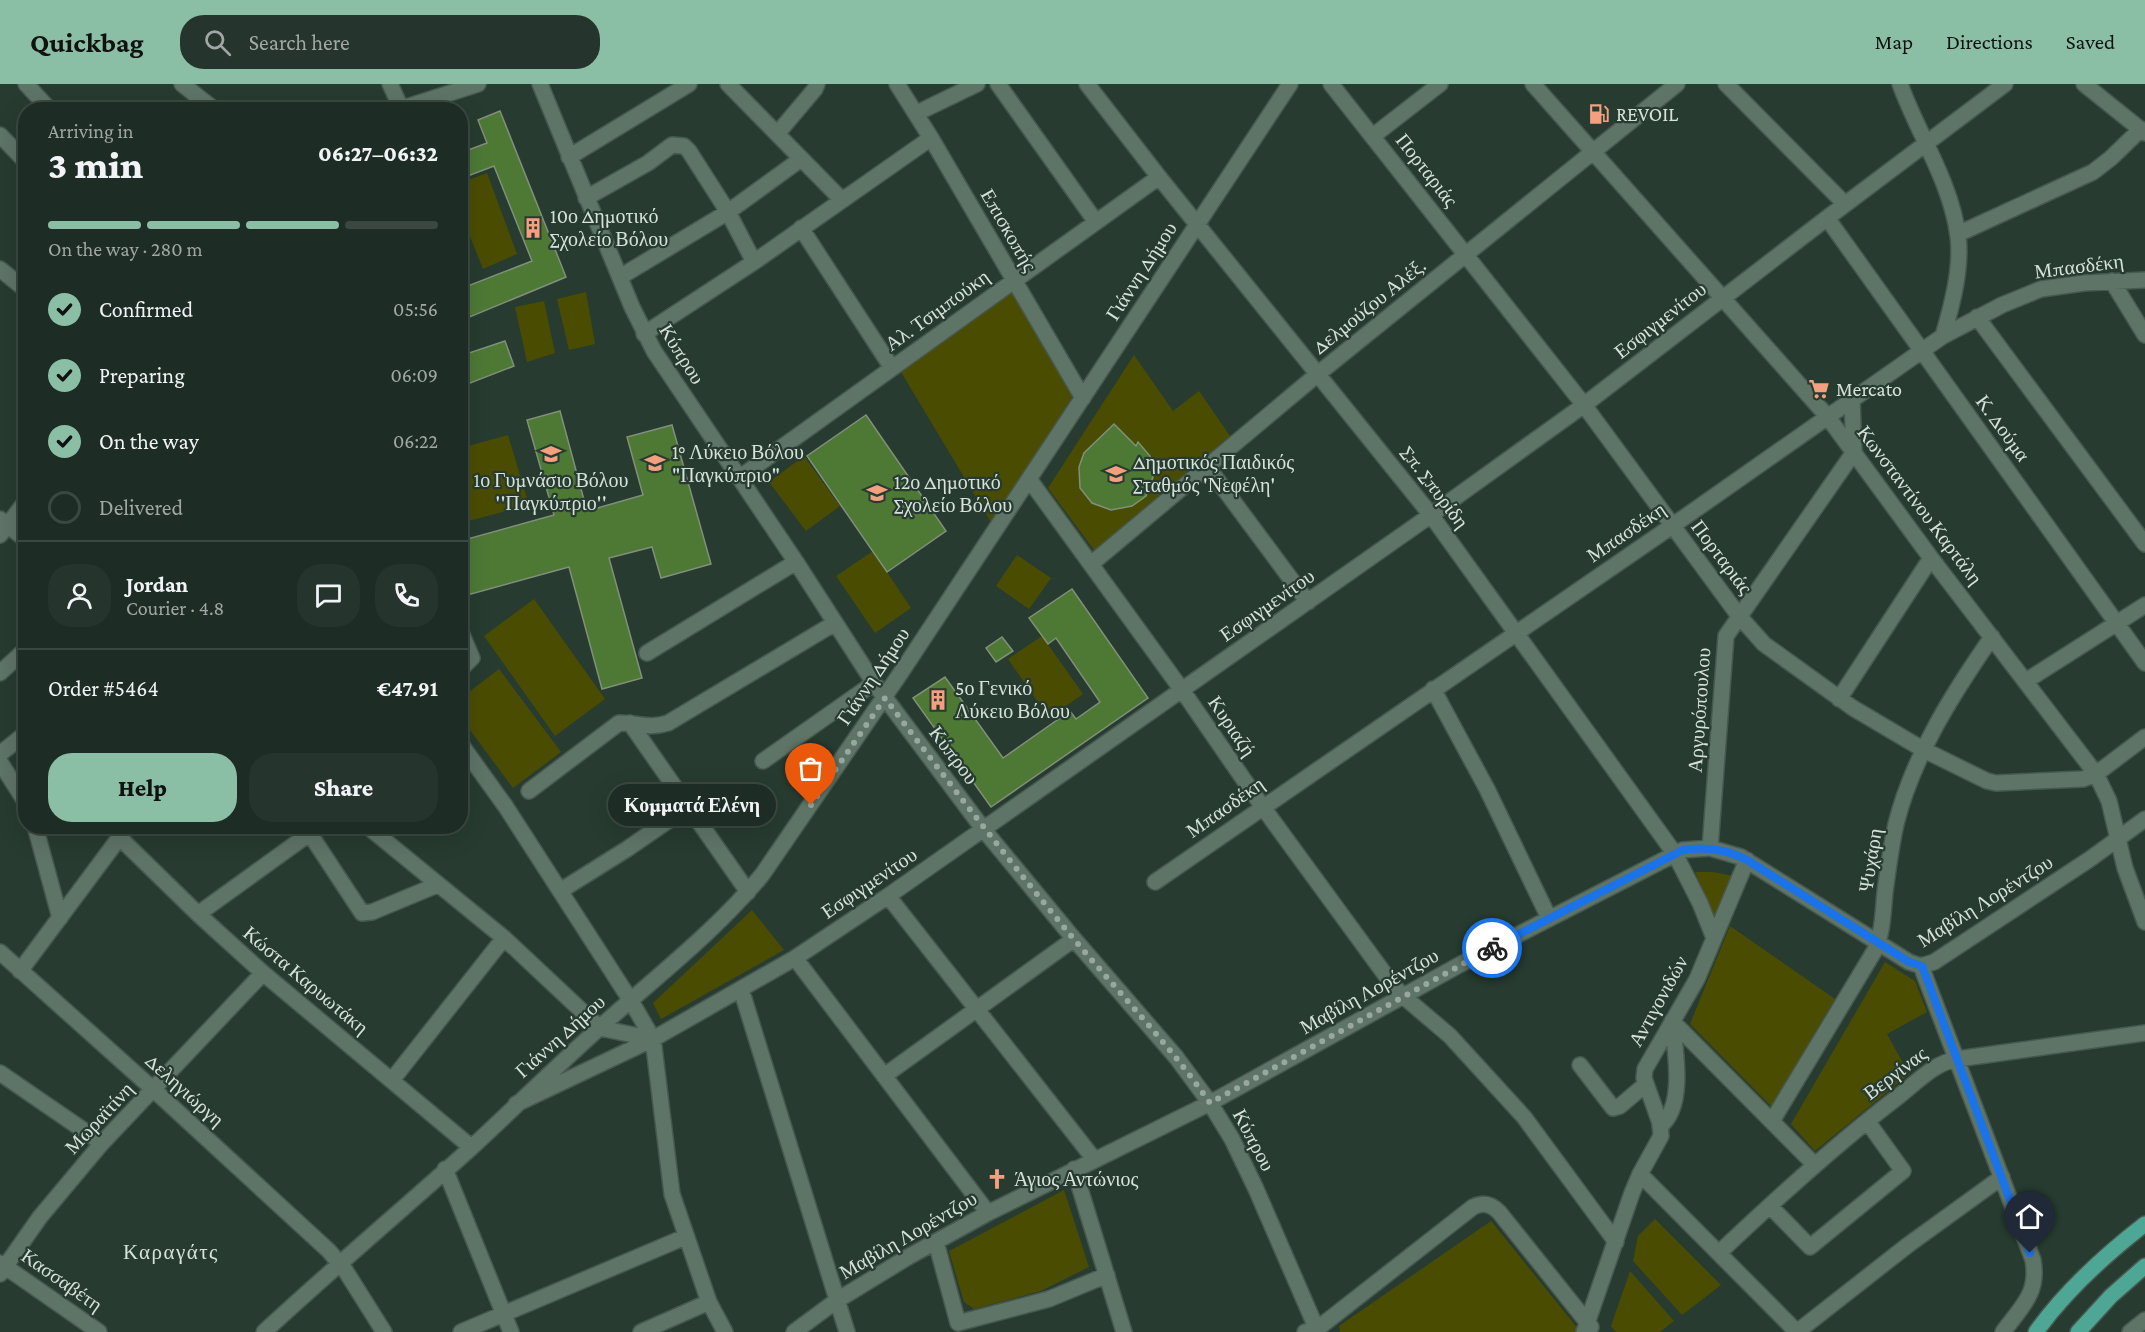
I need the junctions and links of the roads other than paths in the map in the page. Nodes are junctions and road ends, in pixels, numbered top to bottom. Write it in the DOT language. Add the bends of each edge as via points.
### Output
graph roads {
  1 [pos="26,84"];
  2 [pos="182,84"];
  3 [pos="390,84"];
  4 [pos="478,84"];
  5 [pos="540,84"];
  6 [pos="689,84"];
  7 [pos="728,84"];
  8 [pos="817,84"];
  9 [pos="897,84"];
  10 [pos="977,84"];
  11 [pos="998,84"];
  12 [pos="1088,84"];
  13 [pos="1290,84"];
  14 [pos="1331,84"];
  15 [pos="1440,84"];
  16 [pos="1533,84"];
  17 [pos="1677,84"];
  18 [pos="1725,84"];
  19 [pos="1900,84"];
  20 [pos="2005,84"];
  21 [pos="2084,84"];
  22 [pos="43,102"];
  23 [pos="205,102"];
  24 [pos="396,102"];
  25 [pos="421,102"];
  26 [pos="916,113"];
  27 [pos="2143,131"];
  28 [pos="777,134"];
  29 [pos="0,135"];
  30 [pos="1373,136"];
  31 [pos="931,138"];
  32 [pos="1926,143"];
  33 [pos="1594,152"];
  34 [pos="18,154"];
  35 [pos="569,157"];
  36 [pos="801,159"];
  37 [pos="1159,177"];
  38 [pos="586,198"];
  39 [pos="842,200"];
  40 [pos="1845,204"];
  41 [pos="728,212"];
  42 [pos="1827,218"];
  43 [pos="1096,222"];
  44 [pos="1198,224"];
  45 [pos="801,228"];
  46 [pos="1958,234"];
  47 [pos="1467,254"];
  48 [pos="754,262"];
  49 [pos="0,269"];
  50 [pos="620,277"];
  51 [pos="1014,280"];
  52 [pos="2145,280"];
  53 [pos="2112,281"];
  54 [pos="18,284"];
  55 [pos="1723,297"];
  56 [pos="1977,317"];
  57 [pos="644,334"];
  58 [pos="2145,335"];
  59 [pos="1943,336"];
  60 [pos="1922,352"];
  61 [pos="892,368"];
  62 [pos="1319,373"];
  63 [pos="1083,398"];
  64 [pos="1852,399"];
  65 [pos="1584,405"];
  66 [pos="1827,416"];
  67 [pos="1854,452"];
  68 [pos="1207,466"];
  69 [pos="739,478"];
  70 [pos="1029,479"];
  71 [pos="18,509"];
  72 [pos="1431,515"];
  73 [pos="2,526"];
  74 [pos="1672,526"];
  75 [pos="18,535"];
  76 [pos="2145,544"];
  77 [pos="1931,558"];
  78 [pos="796,561"];
  79 [pos="1090,564"];
  80 [pos="1308,602"];
  81 [pos="2145,605"];
  82 [pos="1739,616"];
  83 [pos="835,623"];
  84 [pos="2117,624"];
  85 [pos="1515,633"];
  86 [pos="1992,637"];
  87 [pos="468,649"];
  88 [pos="648,653"];
  89 [pos="18,656"];
  90 [pos="468,662"];
  91 [pos="2145,663"];
  92 [pos="0,673"];
  93 [pos="2026,681"];
  94 [pos="874,683"];
  95 [pos="1433,689"];
  96 [pos="1182,690"];
  97 [pos="885,698"];
  98 [pos="1839,699"];
  99 [pos="630,723"];
  100 [pos="2145,737"];
  101 [pos="18,739"];
  102 [pos="1924,750"];
  103 [pos="0,754"];
  104 [pos="468,755"];
  105 [pos="764,760"];
  106 [pos="0,762"];
  107 [pos="2096,774"];
  108 [pos="18,790"];
  109 [pos="529,791"];
  110 [pos="1262,806"];
  111 [pos="688,807"];
  112 [pos="2145,819"];
  113 [pos="984,830"];
  114 [pos="36,834"];
  115 [pos="123,834"];
  116 [pos="126,834"];
  117 [pos="309,834"];
  118 [pos="317,834"];
  119 [pos="376,834"];
  120 [pos="2119,838"];
  121 [pos="1710,848"];
  122 [pos="1675,854"];
  123 [pos="1747,860"];
  124 [pos="1155,882"];
  125 [pos="437,885"];
  126 [pos="560,891"];
  127 [pos="748,892"];
  128 [pos="888,896"];
  129 [pos="198,914"];
  130 [pos="60,918"];
  131 [pos="1549,918"];
  132 [pos="2145,922"];
  133 [pos="504,938"];
  134 [pos="1714,938"];
  135 [pos="1074,939"];
  136 [pos="1878,942"];
  137 [pos="0,952"];
  138 [pos="795,958"];
  139 [pos="1922,966"];
  140 [pos="20,971"];
  141 [pos="263,974"];
  142 [pos="741,989"];
  143 [pos="1402,996"];
  144 [pos="632,1001"];
  145 [pos="976,1010"];
  146 [pos="1672,1021"];
  147 [pos="600,1028"];
  148 [pos="2145,1033"];
  149 [pos="653,1039"];
  150 [pos="1957,1059"];
  151 [pos="1580,1065"];
  152 [pos="0,1073"];
  153 [pos="884,1076"];
  154 [pos="392,1080"];
  155 [pos="1646,1084"];
  156 [pos="154,1090"];
  157 [pos="1210,1103"];
  158 [pos="516,1104"];
  159 [pos="1772,1121"];
  160 [pos="1867,1121"];
  161 [pos="1660,1126"];
  162 [pos="102,1143"];
  163 [pos="471,1147"];
  164 [pos="1094,1159"];
  165 [pos="1815,1165"];
  166 [pos="1074,1169"];
  167 [pos="445,1170"];
  168 [pos="1640,1174"];
  169 [pos="2002,1177"];
  170 [pos="1770,1206"];
  171 [pos="988,1213"];
  172 [pos="2145,1224"];
  173 [pos="685,1237"];
  174 [pos="936,1242"];
  175 [pos="1616,1242"];
  176 [pos="1719,1253"];
  177 [pos="339,1262"];
  178 [pos="2145,1266"];
  179 [pos="2,1268"];
  180 [pos="1107,1275"];
  181 [pos="836,1300"];
  182 [pos="709,1302"];
  183 [pos="503,1315"];
  184 [pos="2145,1320"];
  185 [pos="1589,1329"];
  186 [pos="1313,1331"];
  187 [pos="99,1332"];
  188 [pos="264,1332"];
  189 [pos="384,1332"];
  190 [pos="461,1332"];
  191 [pos="511,1332"];
  192 [pos="641,1332"];
  193 [pos="725,1332"];
  194 [pos="794,1332"];
  195 [pos="847,1332"];
  196 [pos="1124,1332"];
  197 [pos="1797,1332"];
  198 [pos="2003,1332"];
  199 [pos="2036,1332"];
  200 [pos="2078,1332"];
  201 [pos="2130,1332"];
  1 -- 22 [label="street"];
  2 -- 23 [label="street"];
  3 -- 24 [label="street"];
  4 -- 25 [label="street"];
  5 -- 35 [label="street, Κύπρου"];
  6 -- 35 [label="street"];
  7 -- 28 [label="street"];
  8 -- 28 [label="street"];
  9 -- 26 [label="street, Επισκοπής"];
  10 -- 26 [label="street"];
  11 -- 43 [label="street"];
  12 -- 37 [label="street, Σπ. Σπυρίδη"];
  13 -- 44 [label="street, Γιάννη Δήμου"];
  14 -- 30 [label="street, Πορταριάς"];
  15 -- 30 [label="street"];
  16 -- 33 [label="street, Κωνσταντίνου Καρτάλη"];
  17 -- 33 [label="street, Δελμούζου Αλέξ."];
  18 -- 40 [label="street"];
  19 -- 32 [label="street"];
  20 -- 32 [label="street, Εσφιγμενίτου"];
  21 -- 27 [label="street"];
  26 -- 31 [label="street, Επισκοπής"];
  27 -- 46 [label="street" via="2093,172"];
  28 -- 36 [label="street"];
  29 -- 34 [label="street"];
  30 -- 47 [label="street, Πορταριάς"];
  31 -- 39 [label="street"];
  31 -- 51 [label="street, Επισκοπής"];
  32 -- 40 [label="street, Εσφιγμενίτου"];
  32 -- 46 [label="street"];
  33 -- 47 [label="street, Δελμούζου Αλέξ."];
  33 -- 55 [label="street, Κωνσταντίνου Καρτάλη"];
  35 -- 38 [label="street, Κύπρου"];
  36 -- 39 [label="street"];
  36 -- 41 [label="street"];
  37 -- 43 [label="street, Αλ. Τσιμπούκη"];
  37 -- 44 [label="street, Σπ. Σπυρίδη"];
  38 -- 41 [label="street" via="678,144 689,151"];
  38 -- 50 [label="street, Κύπρου"];
  39 -- 45 [label="street"];
  40 -- 42 [label="street, Εσφιγμενίτου"];
  41 -- 48 [label="street"];
  41 -- 50 [label="street"];
  42 -- 55 [label="street, Εσφιγμενίτου"];
  42 -- 60 [label="street, Κ. Δούμα"];
  43 -- 51 [label="street, Αλ. Τσιμπούκη"];
  44 -- 62 [label="street, Σπ. Σπυρίδη"];
  44 -- 63 [label="street, Γιάννη Δήμου"];
  45 -- 48 [label="street"];
  45 -- 61 [label="street"];
  46 -- 59 [label="street" via="1958,266"];
  47 -- 62 [label="street, Δελμούζου Αλέξ."];
  47 -- 65 [label="street, Πορταριάς"];
  48 -- 57 [label="street"];
  49 -- 54 [label="street"];
  50 -- 57 [label="street, Κύπρου"];
  51 -- 61 [label="street, Αλ. Τσιμπούκη"];
  51 -- 63 [label="street, Επισκοπής"];
  52 -- 53 [label="street, Μπασδέκη"];
  53 -- 56 [label="street, Μπασδέκη" via="2041,289"];
  53 -- 58 [label="street"];
  55 -- 65 [label="street, Εσφιγμενίτου"];
  55 -- 66 [label="street, Κωνσταντίνου Καρτάλη"];
  56 -- 59 [label="street, Μπασδέκη"];
  56 -- 76 [label="street"];
  57 -- 69 [label="street, Κύπρου"];
  59 -- 60 [label="street, Μπασδέκη"];
  60 -- 64 [label="street, Μπασδέκη"];
  60 -- 84 [label="street, Κ. Δούμα"];
  61 -- 69 [label="street, Αλ. Τσιμπούκη"];
  62 -- 68 [label="street, Δελμούζου Αλέξ."];
  62 -- 72 [label="street, Σπ. Σπυρίδη"];
  63 -- 70 [label="street, Γιάννη Δήμου"];
  64 -- 66 [label="street, Μπασδέκη"];
  64 -- 67 [label="street"];
  65 -- 72 [label="street, Εσφιγμενίτου"];
  65 -- 74 [label="street, Πορταριάς"];
  66 -- 67 [label="street, Κωνσταντίνου Καρτάλη"];
  66 -- 74 [label="street, Μπασδέκη"];
  67 -- 77 [label="street, Κωνσταντίνου Καρτάλη"];
  67 -- 82 [label="street, Αργυρόπουλου"];
  68 -- 79 [label="street, Δελμούζου Αλέξ."];
  68 -- 80 [label="street"];
  69 -- 78 [label="street, Κύπρου"];
  70 -- 79 [label="street, Κυριαζή"];
  70 -- 97 [label="street, Γιάννη Δήμου"];
  71 -- 73 [label="street"];
  72 -- 80 [label="street, Εσφιγμενίτου"];
  72 -- 85 [label="street, Σπ. Σπυρίδη"];
  73 -- 75 [label="street"];
  74 -- 82 [label="street, Πορταριάς"];
  74 -- 85 [label="street, Μπασδέκη"];
  77 -- 86 [label="street, Κωνσταντίνου Καρτάλη"];
  77 -- 98 [label="street"];
  78 -- 83 [label="street, Κύπρου"];
  78 -- 88 [label="street"];
  79 -- 96 [label="street, Κυριαζή"];
  80 -- 96 [label="street, Εσφιγμενίτου"];
  81 -- 84 [label="street"];
  82 -- 98 [label="street, Πορταριάς" via="1764,644"];
  82 -- 121 [label="street, Αργυρόπουλου" via="1725,643"];
  83 -- 94 [label="street, Κύπρου"];
  83 -- 99 [label="street" via="674,720 652,727"];
  84 -- 91 [label="street, Κ. Δούμα"];
  84 -- 93 [label="street"];
  85 -- 95 [label="street, Μπασδέκη"];
  85 -- 122 [label="street, Σπ. Σπυρίδη"];
  86 -- 93 [label="street, Κωνσταντίνου Καρτάλη"];
  86 -- 102 [label="street, Ψυχάρη"];
  87 -- 90 [label="street" via="472,658"];
  89 -- 92 [label="street"];
  93 -- 107 [label="street, Κωνσταντίνου Καρτάλη"];
  94 -- 97 [label="street, Κύπρου"];
  94 -- 105 [label="street"];
  95 -- 110 [label="street, Μπασδέκη"];
  95 -- 131 [label="street"];
  96 -- 110 [label="street, Κυριαζή"];
  96 -- 113 [label="street, Εσφιγμενίτου"];
  97 -- 113 [label="street, Κύπρου"];
  97 -- 127 [label="street, Γιάννη Δήμου"];
  98 -- 102 [label="street, Πορταριάς"];
  99 -- 109 [label="street" via="619,723"];
  99 -- 111 [label="street"];
  100 -- 107 [label="street"];
  101 -- 103 [label="street"];
  102 -- 107 [label="street, Πορταριάς" via="1996,783 2074,780"];
  102 -- 136 [label="street, Ψυχάρη" via="1897,822"];
  104 -- 126 [label="street" via="507,807"];
  106 -- 108 [label="street"];
  107 -- 120 [label="street, Κωνσταντίνου Καρτάλη" via="2109,801"];
  110 -- 124 [label="street, Μπασδέκη"];
  110 -- 143 [label="street, Κυριαζή"];
  111 -- 126 [label="street"];
  111 -- 127 [label="street"];
  112 -- 120 [label="street, Μαβίλη Λορέντζου"];
  113 -- 128 [label="street, Εσφιγμενίτου"];
  113 -- 135 [label="street, Κύπρου"];
  114 -- 130 [label="street"];
  115 -- 130 [label="street"];
  116 -- 129 [label="street, Κώστα Καρυωτάκη"];
  117 -- 129 [label="street"];
  118 -- 125 [label="street" via="362,913"];
  119 -- 125 [label="street"];
  120 -- 132 [label="street, Κωνσταντίνου Καρτάλη" via="2125,868"];
  120 -- 139 [label="street, Μαβίλη Λορέντζου" via="1934,962"];
  121 -- 122 [label="street, Μαβίλη Λορέντζου"];
  121 -- 123 [label="street, Μαβίλη Λορέντζου"];
  122 -- 131 [label="street, Μαβίλη Λορέντζου"];
  122 -- 134 [label="street, Σπ. Σπυρίδη"];
  123 -- 134 [label="street, Αντιγονιδών"];
  123 -- 136 [label="street, Μαβίλη Λορέντζου"];
  125 -- 133 [label="street"];
  126 -- 144 [label="street"];
  127 -- 144 [label="street, Γιάννη Δήμου"];
  128 -- 138 [label="street, Εσφιγμενίτου"];
  128 -- 145 [label="street"];
  129 -- 141 [label="street, Κώστα Καρυωτάκη"];
  130 -- 140 [label="street"];
  131 -- 143 [label="street, Μαβίλη Λορέντζου"];
  133 -- 147 [label="street"];
  133 -- 154 [label="street"];
  134 -- 146 [label="street, Αντιγονιδών" via="1694,986"];
  135 -- 145 [label="street"];
  135 -- 157 [label="street, Κύπρου"];
  136 -- 139 [label="street, Μαβίλη Λορέντζου" via="1912,964"];
  136 -- 159 [label="street, Ψυχάρη"];
  137 -- 140 [label="street, Δεληγιώργη"];
  138 -- 142 [label="street, Εσφιγμενίτου"];
  138 -- 153 [label="street"];
  139 -- 150 [label="street"];
  140 -- 156 [label="street, Δεληγιώργη"];
  141 -- 154 [label="street, Κώστα Καρυωτάκη"];
  141 -- 156 [label="street, Μωραϊτίνη"];
  142 -- 149 [label="street, Εσφιγμενίτου"];
  142 -- 181 [label="street"];
  143 -- 157 [label="street, Μαβίλη Λορέντζου"];
  143 -- 175 [label="street, Κυριαζή" via="1450,1036 1524,1117"];
  144 -- 147 [label="street, Γιάννη Δήμου"];
  144 -- 149 [label="street"];
  145 -- 153 [label="street"];
  145 -- 164 [label="street"];
  146 -- 155 [label="street, Αντιγονιδών" via="1645,1069"];
  146 -- 159 [label="street"];
  146 -- 161 [label="street" via="1676,1092 1669,1118"];
  147 -- 149 [label="street"];
  147 -- 158 [label="street, Γιάννη Δήμου"];
  148 -- 150 [label="street, Βεργίνας"];
  149 -- 158 [label="street, Εσφιγμενίτου"];
  149 -- 173 [label="street" via="672,1194"];
  150 -- 160 [label="street, Βεργίνας" via="1940,1064"];
  150 -- 169 [label="street"];
  151 -- 155 [label="street" via="1613,1108"];
  152 -- 162 [label="street"];
  153 -- 171 [label="street"];
  154 -- 163 [label="street, Κώστα Καρυωτάκη"];
  155 -- 161 [label="street"];
  156 -- 162 [label="street, Μωραϊτίνη"];
  156 -- 177 [label="street, Δεληγιώργη"];
  157 -- 164 [label="street, Μαβίλη Λορέντζου"];
  157 -- 186 [label="street, Κύπρου" via="1256,1189"];
  158 -- 163 [label="street, Γιάννη Δήμου"];
  159 -- 165 [label="street"];
  160 -- 165 [label="street, Βεργίνας"];
  160 -- 170 [label="street" via="1903,1171 1810,1247"];
  161 -- 168 [label="street" via="1659,1141"];
  162 -- 179 [label="street, Μωραϊτίνη"];
  163 -- 167 [label="street, Γιάννη Δήμου"];
  164 -- 166 [label="street, Μαβίλη Λορέντζου"];
  165 -- 170 [label="street, Βεργίνας"];
  166 -- 171 [label="street, Μαβίλη Λορέντζου"];
  166 -- 180 [label="street"];
  167 -- 177 [label="street, Γιάννη Δήμου"];
  167 -- 183 [label="street"];
  168 -- 175 [label="street"];
  168 -- 176 [label="street"];
  169 -- 197 [label="street"];
  169 -- 198 [label="street" via="2035,1274 2031,1292"];
  170 -- 176 [label="street, Βεργίνας"];
  171 -- 174 [label="street, Μαβίλη Λορέντζου"];
  172 -- 199 [label="main road" via="2098,1263"];
  173 -- 182 [label="street"];
  173 -- 183 [label="street"];
  174 -- 180 [label="street" via="958,1323 1049,1299"];
  174 -- 181 [label="street, Μαβίλη Λορέντζου"];
  175 -- 185 [label="street"];
  176 -- 197 [label="street"];
  177 -- 188 [label="street, Γιάννη Δήμου"];
  177 -- 189 [label="street, Δεληγιώργη"];
  178 -- 200 [label="main road"];
  179 -- 187 [label="street, Κασσαβέτη"];
  180 -- 196 [label="street"];
  181 -- 194 [label="street, Μαβίλη Λορέντζου"];
  181 -- 195 [label="street"];
  182 -- 192 [label="street"];
  182 -- 193 [label="street"];
  183 -- 190 [label="street"];
  183 -- 191 [label="street"];
  184 -- 201 [label="street"];
  185 -- 186 [label="street" via="1499,1212 1484,1203 1473,1207"];
}
